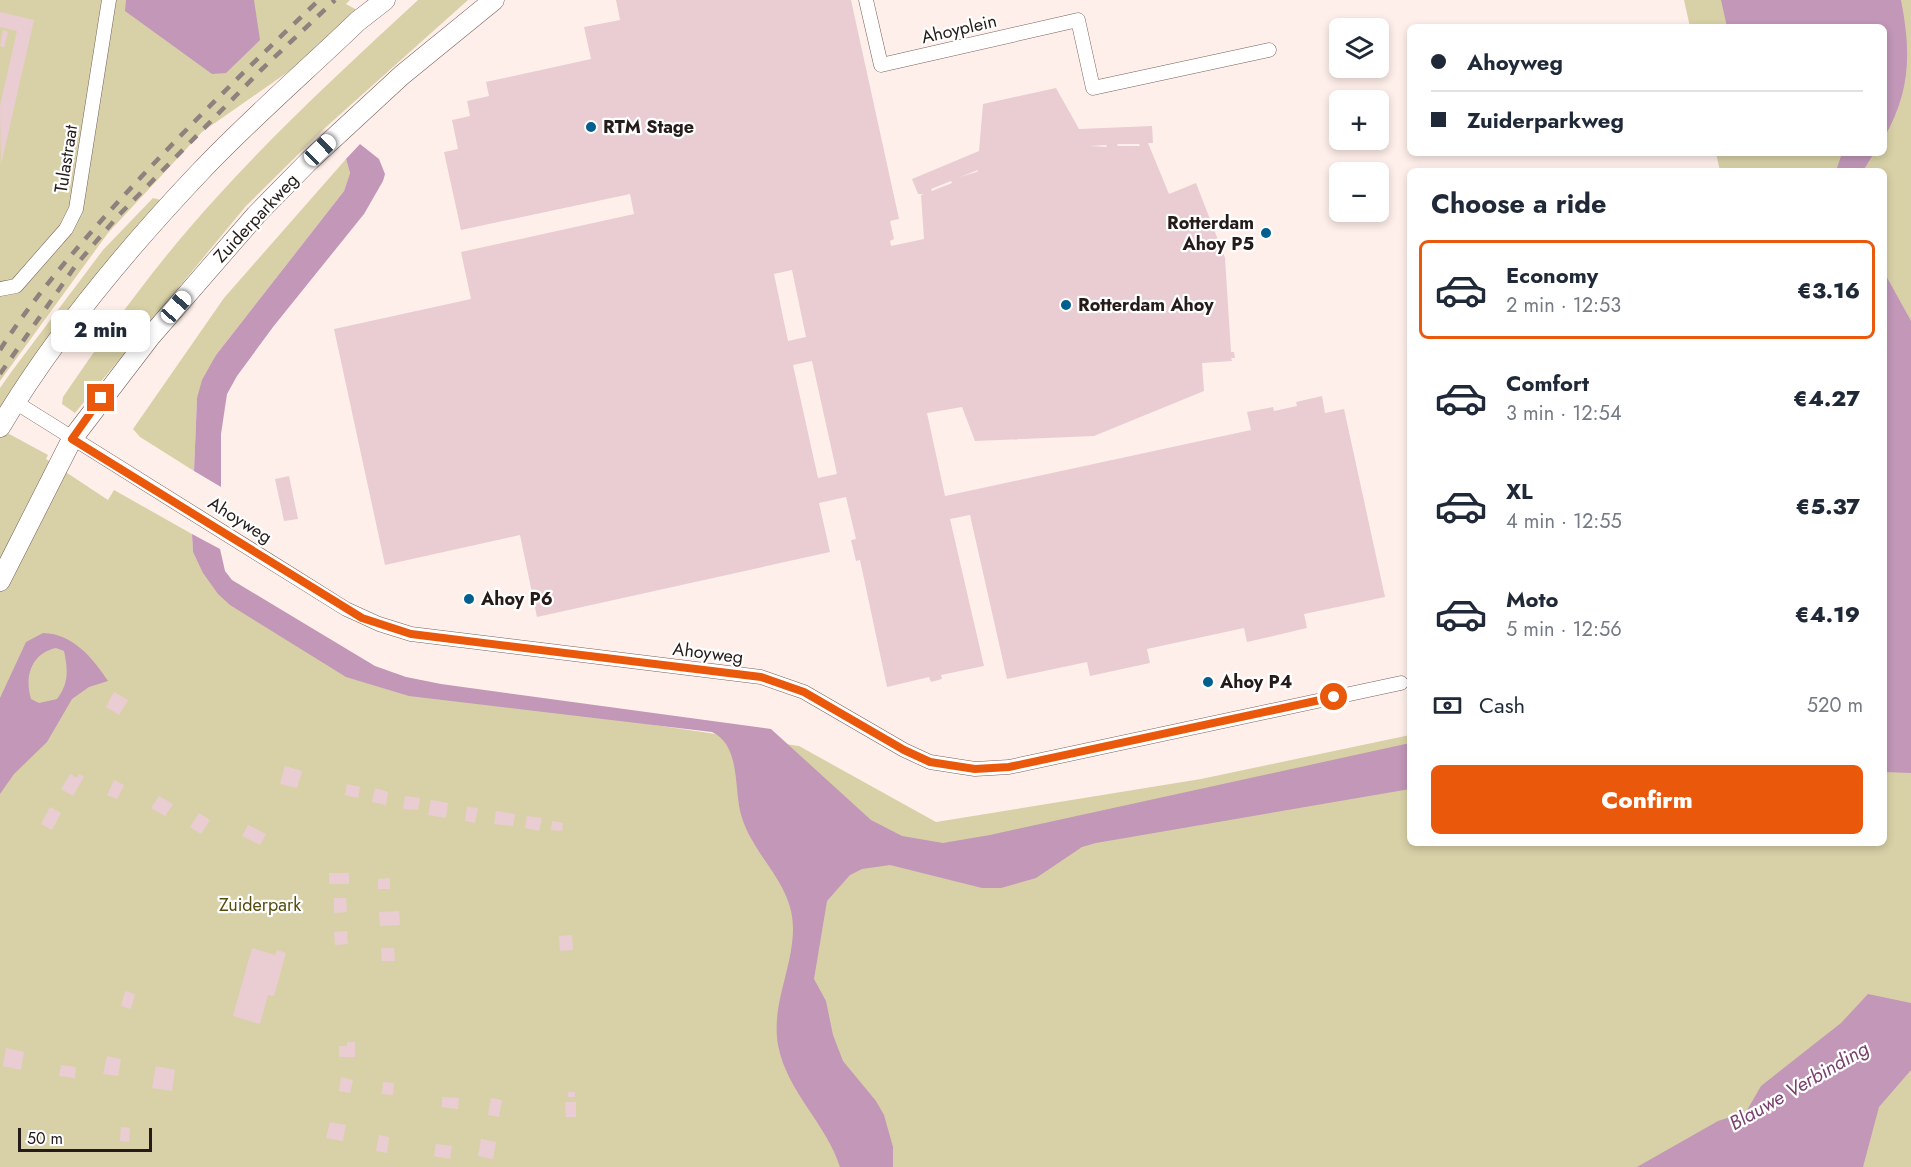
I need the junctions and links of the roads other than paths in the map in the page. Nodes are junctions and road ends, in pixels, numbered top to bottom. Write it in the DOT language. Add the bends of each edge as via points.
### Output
graph roads {
  1 [pos="109,0"];
  2 [pos="386,0"];
  3 [pos="494,0"];
  4 [pos="866,0"];
  5 [pos="1269,50"];
  6 [pos="0,290"];
  7 [pos="15,402"];
  8 [pos="0,427"];
  9 [pos="72,439"];
  10 [pos="0,581"];
  11 [pos="1401,683"];
  1 -- 6 [label="street, Tulastraat" via="76,209 66,229 16,286"];
  2 -- 7 [label="main road" via="358,21 200,171 128,253"];
  3 -- 9 [label="main road, Zuiderparkweg" via="393,83 256,215 128,363"];
  4 -- 5 [label="street, Ahoyplein" via="881,65 1078,20 1094,88"];
  7 -- 8 [label="main road"];
  7 -- 9 [label="street"];
  9 -- 10 [label="main road, Zuiderparkweg"];
  9 -- 11 [label="street, Ahoyweg" via="346,609 398,631 761,677 804,692 916,756 959,768 986,770 1023,765"];
}
